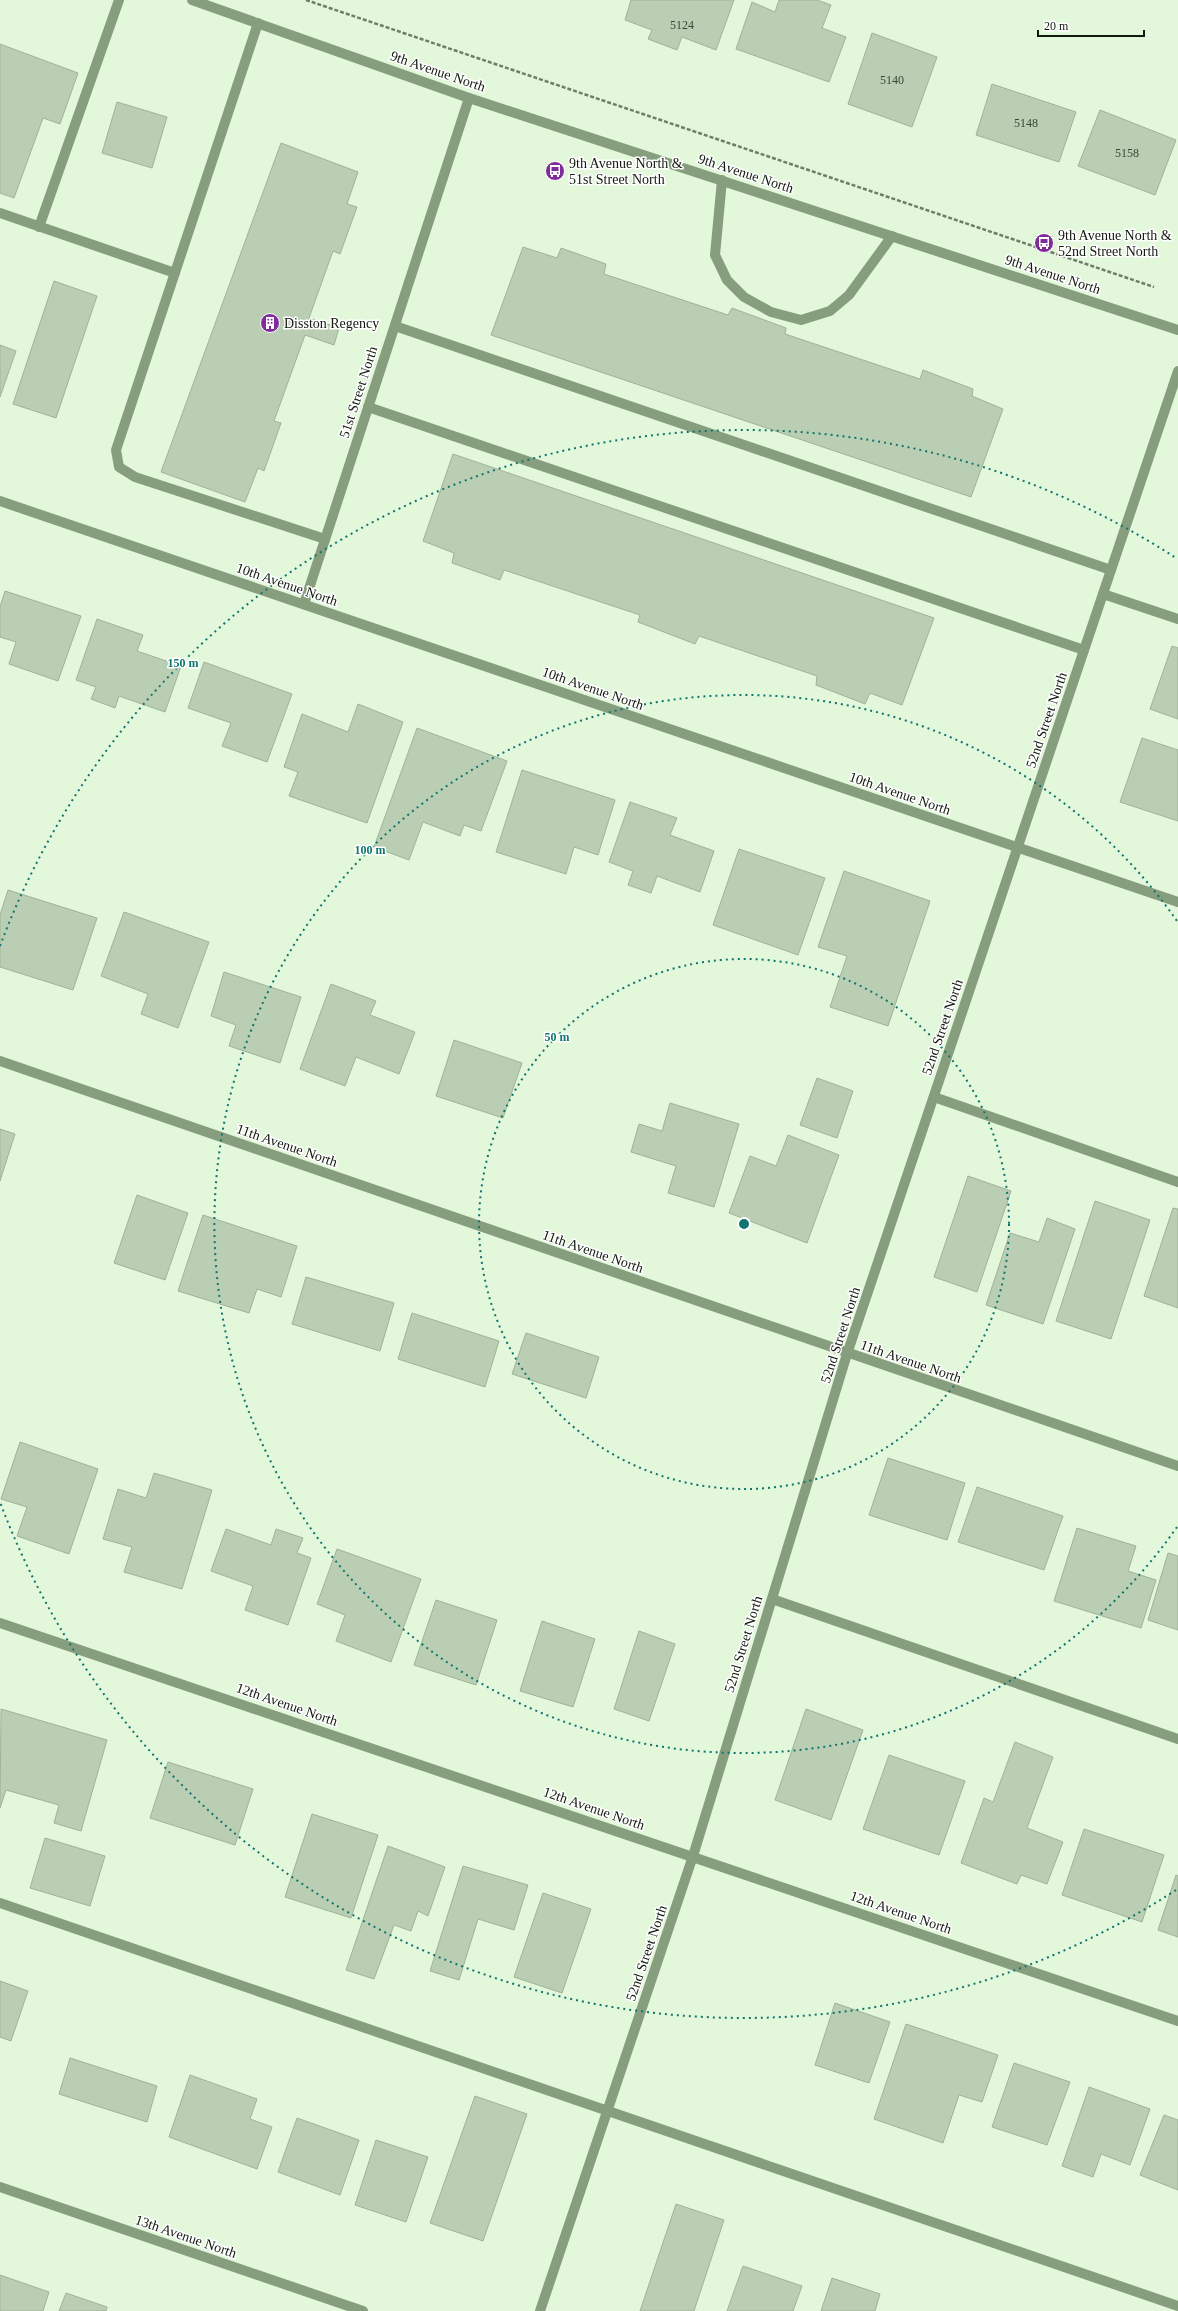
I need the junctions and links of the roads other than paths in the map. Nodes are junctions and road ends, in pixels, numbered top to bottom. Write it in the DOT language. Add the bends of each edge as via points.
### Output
graph roads {
  1 [pos="119,0"];
  2 [pos="192,0"];
  3 [pos="258,23"];
  4 [pos="469,98"];
  5 [pos="722,180"];
  6 [pos="0,214"];
  7 [pos="39,227"];
  8 [pos="892,236"];
  9 [pos="175,273"];
  10 [pos="395,326"];
  11 [pos="1178,330"];
  12 [pos="1178,371"];
  13 [pos="368,407"];
  14 [pos="0,501"];
  15 [pos="325,539"];
  16 [pos="1111,570"];
  17 [pos="1103,594"];
  18 [pos="304,604"];
  19 [pos="1178,619"];
  20 [pos="1084,650"];
  21 [pos="1018,848"];
  22 [pos="1178,902"];
  23 [pos="0,1061"];
  24 [pos="934,1097"];
  25 [pos="1178,1182"];
  26 [pos="848,1354"];
  27 [pos="1178,1466"];
  28 [pos="772,1599"];
  29 [pos="0,1623"];
  30 [pos="1178,1739"];
  31 [pos="693,1856"];
  32 [pos="0,1903"];
  33 [pos="1178,2021"];
  34 [pos="608,2109"];
  35 [pos="0,2187"];
  36 [pos="1178,2306"];
  37 [pos="363,2311"];
  38 [pos="540,2311"];
  1 -- 7 [label="street"];
  2 -- 3 [label="street, 9th Avenue North"];
  3 -- 4 [label="street, 9th Avenue North"];
  3 -- 9 [label="street"];
  4 -- 5 [label="street, 9th Avenue North"];
  4 -- 10 [label="street, 51st Street North"];
  5 -- 8 [label="street, 9th Avenue North"];
  5 -- 8 [label="street" via="715,255 726,280 744,298 771,312 801,320 830,311 849,295"];
  6 -- 7 [label="street"];
  7 -- 9 [label="street"];
  8 -- 11 [label="street, 9th Avenue North"];
  9 -- 15 [label="street" via="121,432 116,450 119,467 135,478"];
  10 -- 13 [label="street, 51st Street North"];
  10 -- 16 [label="street"];
  12 -- 16 [label="street, 52nd Street North"];
  13 -- 15 [label="street, 51st Street North"];
  13 -- 20 [label="street"];
  14 -- 18 [label="street, 10th Avenue North"];
  15 -- 18 [label="street, 51st Street North"];
  16 -- 17 [label="street, 52nd Street North"];
  17 -- 19 [label="street"];
  17 -- 20 [label="street, 52nd Street North"];
  18 -- 21 [label="street, 10th Avenue North"];
  20 -- 21 [label="street, 52nd Street North"];
  21 -- 22 [label="street, 10th Avenue North"];
  21 -- 24 [label="street, 52nd Street North"];
  23 -- 26 [label="street, 11th Avenue North"];
  24 -- 25 [label="street"];
  24 -- 26 [label="street, 52nd Street North"];
  26 -- 27 [label="street, 11th Avenue North"];
  26 -- 28 [label="street, 52nd Street North"];
  28 -- 30 [label="street"];
  28 -- 31 [label="street, 52nd Street North"];
  29 -- 31 [label="street, 12th Avenue North"];
  31 -- 33 [label="street, 12th Avenue North"];
  31 -- 34 [label="street, 52nd Street North"];
  32 -- 34 [label="street"];
  34 -- 36 [label="street"];
  34 -- 38 [label="street, 52nd Street North"];
  35 -- 37 [label="street, 13th Avenue North"];
}
